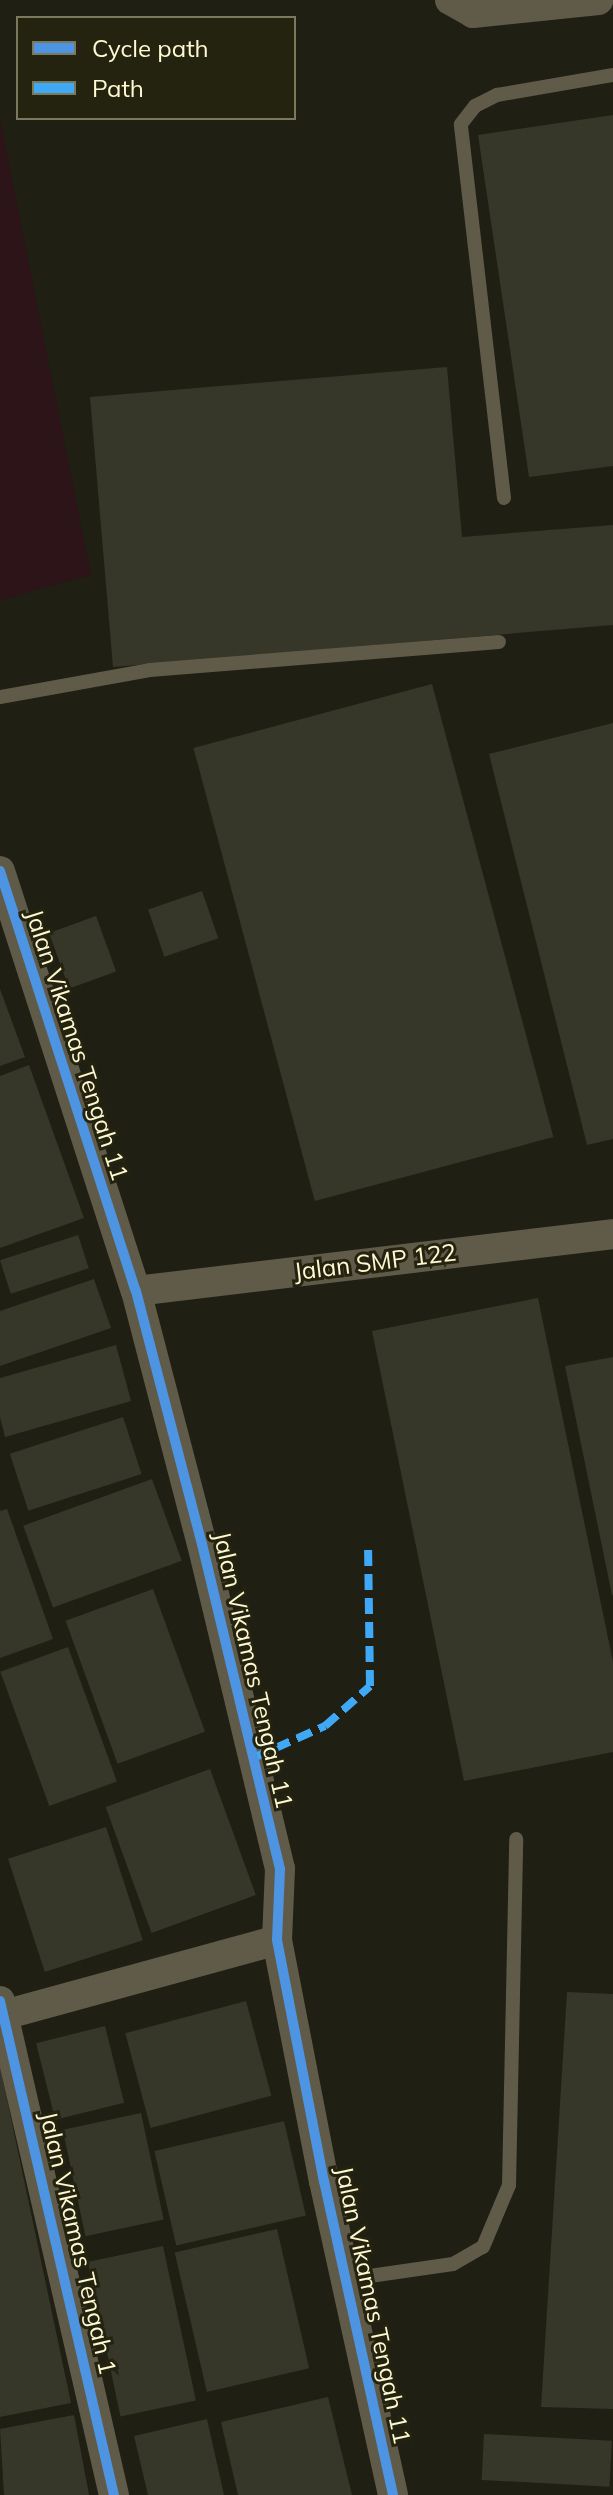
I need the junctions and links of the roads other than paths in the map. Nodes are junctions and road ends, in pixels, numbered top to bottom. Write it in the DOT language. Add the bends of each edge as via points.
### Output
graph roads {
  1 [pos="450,0"];
  2 [pos="598,0"];
  3 [pos="613,75"];
  4 [pos="504,498"];
  5 [pos="499,642"];
  6 [pos="0,697"];
  7 [pos="0,871"];
  8 [pos="12,954"];
  9 [pos="613,1234"];
  10 [pos="136,1291"];
  11 [pos="516,1839"];
  12 [pos="277,1940"];
  13 [pos="2,2011"];
  14 [pos="349,2279"];
  15 [pos="114,2495"];
  16 [pos="393,2495"];
  1 -- 2 [label="street" via="473,13"];
  3 -- 4 [label="lane" via="497,95 475,106 461,124"];
  5 -- 6 [label="lane" via="150,670"];
  7 -- 8 [label="street, Jalan Vikamas Tengah 11"];
  8 -- 10 [label="street, Jalan Vikamas Tengah 11"];
  9 -- 10 [label="street, Jalan SMP 122"];
  10 -- 12 [label="street, Jalan Vikamas Tengah 11" via="280,1869"];
  11 -- 14 [label="lane" via="509,2185 483,2247 453,2264"];
  12 -- 13 [label="street, Jalan Vikamas Tengah 1"];
  12 -- 14 [label="street, Jalan Vikamas Tengah 11" via="324,2181"];
  13 -- 15 [label="street, Jalan Vikamas Tengah 1"];
  14 -- 16 [label="street, Jalan Vikamas Tengah 11"];
}
